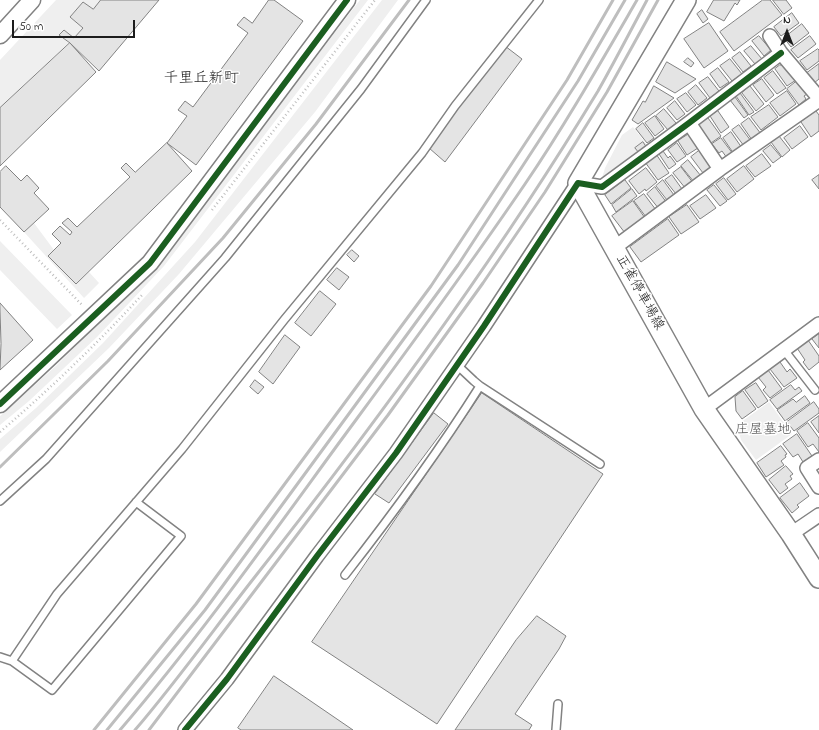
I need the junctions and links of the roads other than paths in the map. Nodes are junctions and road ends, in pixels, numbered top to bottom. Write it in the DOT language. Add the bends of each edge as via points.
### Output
graph roads {
  1 [pos="32,0"];
  2 [pos="347,0"];
  3 [pos="426,0"];
  4 [pos="539,0"];
  5 [pos="686,0"];
  6 [pos="0,35"];
  7 [pos="770,36"];
  8 [pos="781,53"];
  9 [pos="819,99"];
  10 [pos="689,123"];
  11 [pos="720,169"];
  12 [pos="578,183"];
  13 [pos="614,248"];
  14 [pos="819,324"];
  15 [pos="784,350"];
  16 [pos="457,365"];
  17 [pos="480,386"];
  18 [pos="815,390"];
  19 [pos="0,404"];
  20 [pos="704,409"];
  21 [pos="819,460"];
  22 [pos="600,464"];
  23 [pos="819,488"];
  24 [pos="0,501"];
  25 [pos="136,502"];
  26 [pos="819,514"];
  27 [pos="791,534"];
  28 [pos="346,575"];
  29 [pos="819,578"];
  30 [pos="0,657"];
  31 [pos="12,661"];
  32 [pos="558,704"];
  33 [pos="185,730"];
  34 [pos="556,730"];
  1 -- 6 [label="street"];
  2 -- 19 [label="street" via="150,263"];
  3 -- 24 [label="lane" via="361,89 225,258 46,459"];
  4 -- 25 [label="lane" via="455,106 422,153"];
  5 -- 12 [label="main road"];
  7 -- 8 [label="street"];
  8 -- 9 [label="street"];
  8 -- 10 [label="street"];
  9 -- 11 [label="street"];
  10 -- 11 [label="street"];
  10 -- 12 [label="street" via="602,187"];
  11 -- 13 [label="street"];
  12 -- 13 [label="main road, 正雀停車場線"];
  12 -- 16 [label="street"];
  13 -- 20 [label="main road, 正雀停車場線"];
  14 -- 15 [label="street"];
  15 -- 18 [label="lane"];
  15 -- 20 [label="street"];
  16 -- 17 [label="lane"];
  16 -- 33 [label="street" via="228,679"];
  17 -- 22 [label="lane"];
  17 -- 28 [label="lane" via="394,513"];
  20 -- 27 [label="main road, 正雀停車場線"];
  21 -- 23 [label="street" via="807,468"];
  25 -- 31 [label="lane" via="57,594"];
  25 -- 31 [label="lane" via="181,536 52,690"];
  26 -- 27 [label="street"];
  27 -- 29 [label="main road, 正雀停車場線"];
  30 -- 31 [label="lane"];
  32 -- 34 [label="lane"];
}
